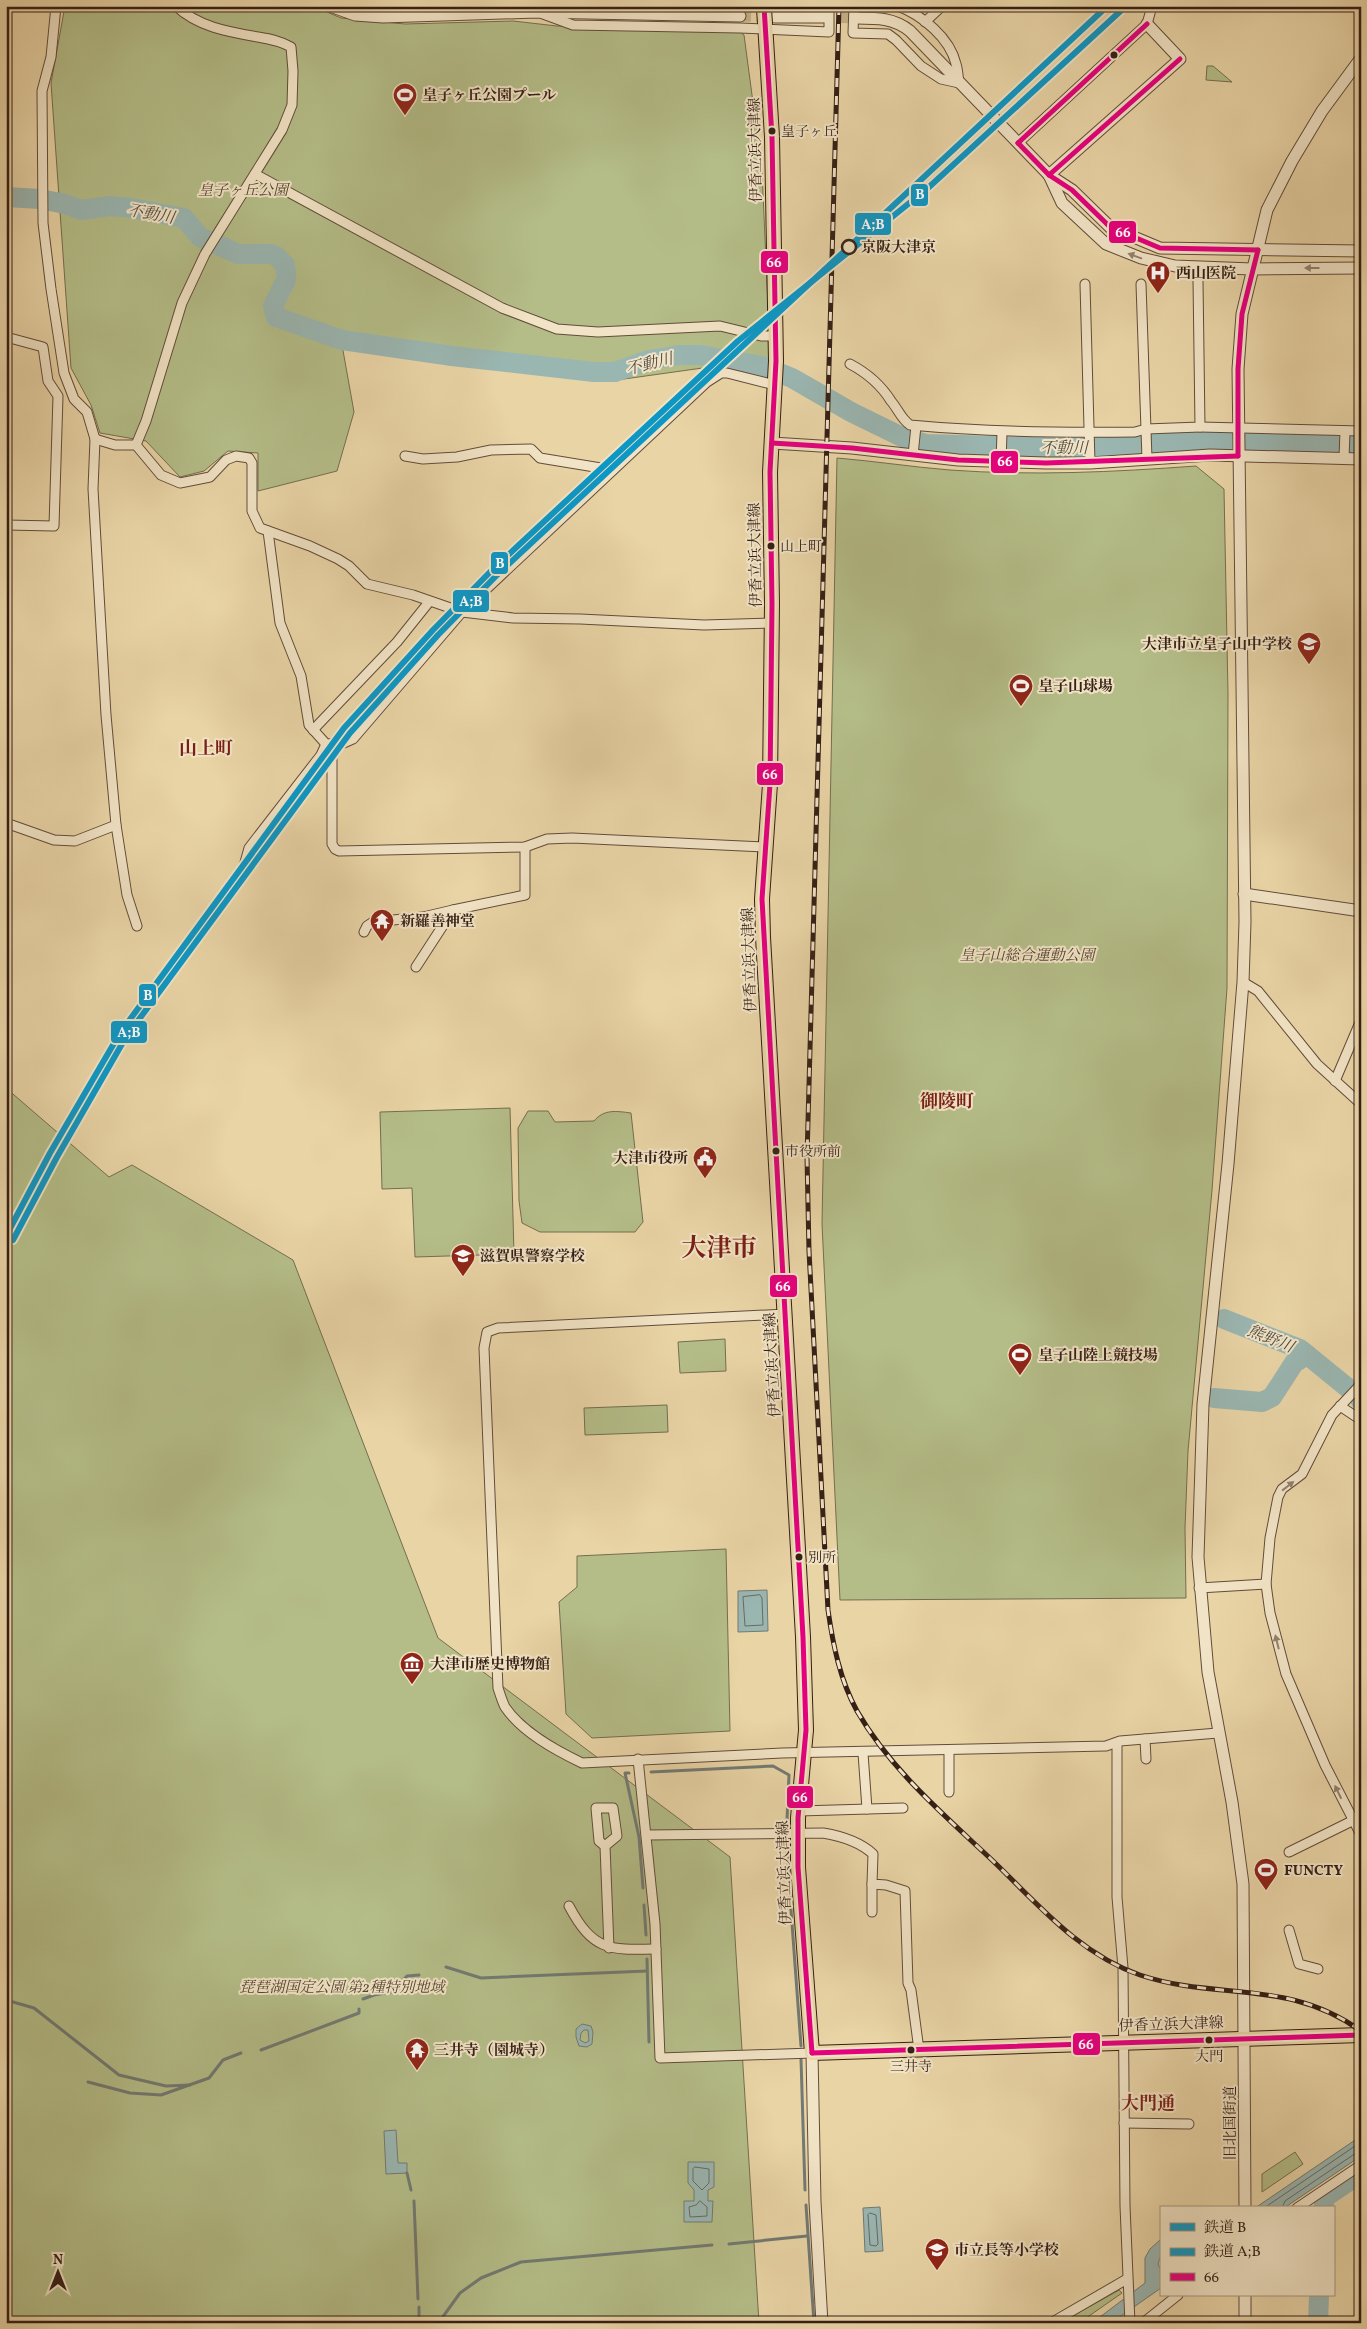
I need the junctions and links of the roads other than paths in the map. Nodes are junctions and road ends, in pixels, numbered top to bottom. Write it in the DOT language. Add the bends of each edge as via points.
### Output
graph roads {
  1 [pos="56,6"];
  2 [pos="176,6"];
  3 [pos="330,6"];
  4 [pos="550,6"];
  5 [pos="829,6"];
  6 [pos="854,6"];
  7 [pos="898,6"];
  8 [pos="942,6"];
  9 [pos="1152,6"];
  10 [pos="536,9"];
  11 [pos="740,16"];
  12 [pos="767,17"];
  13 [pos="823,17"];
  14 [pos="857,18"];
  15 [pos="926,22"];
  16 [pos="1148,24"];
  17 [pos="1360,61"];
  18 [pos="959,83"];
  19 [pos="1018,143"];
  20 [pos="255,174"];
  21 [pos="1049,175"];
  22 [pos="1258,250"];
  23 [pos="1361,251"];
  24 [pos="1361,268"];
  25 [pos="1252,269"];
  26 [pos="1198,280"];
  27 [pos="1085,284"];
  28 [pos="1141,284"];
  29 [pos="775,336"];
  30 [pos="6,337"];
  31 [pos="850,364"];
  32 [pos="775,384"];
  33 [pos="74,399"];
  34 [pos="58,403"];
  35 [pos="916,426"];
  36 [pos="1200,427"];
  37 [pos="1238,428"];
  38 [pos="1146,430"];
  39 [pos="1345,431"];
  40 [pos="1361,431"];
  41 [pos="1002,433"];
  42 [pos="1088,433"];
  43 [pos="95,439"];
  44 [pos="772,443"];
  45 [pos="136,445"];
  46 [pos="1238,452"];
  47 [pos="912,454"];
  48 [pos="405,456"];
  49 [pos="1147,458"];
  50 [pos="1344,459"];
  51 [pos="1361,459"];
  52 [pos="1002,461"];
  53 [pos="1090,462"];
  54 [pos="613,470"];
  55 [pos="6,525"];
  56 [pos="268,532"];
  57 [pos="429,602"];
  58 [pos="462,612"];
  59 [pos="772,624"];
  60 [pos="313,730"];
  61 [pos="326,744"];
  62 [pos="6,823"];
  63 [pos="116,826"];
  64 [pos="525,847"];
  65 [pos="766,847"];
  66 [pos="244,866"];
  67 [pos="1244,894"];
  68 [pos="453,910"];
  69 [pos="1361,911"];
  70 [pos="137,926"];
  71 [pos="364,932"];
  72 [pos="416,967"];
  73 [pos="1243,982"];
  74 [pos="1361,1020"];
  75 [pos="1335,1080"];
  76 [pos="1361,1104"];
  77 [pos="786,1314"];
  78 [pos="1359,1386"];
  79 [pos="1340,1406"];
  80 [pos="1361,1420"];
  81 [pos="1266,1584"];
  82 [pos="1199,1588"];
  83 [pos="1218,1733"];
  84 [pos="1144,1739"];
  85 [pos="1117,1744"];
  86 [pos="949,1750"];
  87 [pos="864,1753"];
  88 [pos="804,1754"];
  89 [pos="638,1759"];
  90 [pos="1146,1759"];
  91 [pos="949,1792"];
  92 [pos="903,1808"];
  93 [pos="867,1809"];
  94 [pos="799,1811"];
  95 [pos="1352,1821"];
  96 [pos="790,1834"];
  97 [pos="647,1835"];
  98 [pos="1361,1835"];
  99 [pos="605,1846"];
  100 [pos="1289,1852"];
  101 [pos="872,1884"];
  102 [pos="569,1906"];
  103 [pos="872,1912"];
  104 [pos="1289,1930"];
  105 [pos="609,1948"];
  106 [pos="656,1948"];
  107 [pos="1318,1969"];
  108 [pos="1361,2035"];
  109 [pos="1244,2038"];
  110 [pos="1123,2042"];
  111 [pos="919,2050"];
  112 [pos="812,2053"];
  113 [pos="1124,2123"];
  114 [pos="1189,2124"];
  115 [pos="1361,2165"];
  116 [pos="1245,2206"];
  117 [pos="1300,2206"];
  118 [pos="1127,2281"];
  119 [pos="1177,2296"];
  120 [pos="1245,2296"];
  121 [pos="822,2323"];
  122 [pos="1051,2323"];
  123 [pos="1130,2323"];
  124 [pos="1143,2323"];
  125 [pos="1245,2323"];
  1 -- 33 [label="street" via="51,57 42,91 43,223 64,373"];
  2 -- 20 [label="street" via="202,24 283,42 291,47 292,105 282,130"];
  3 -- 10 [label="street" via="355,15 383,17"];
  4 -- 10 [label="street"];
  5 -- 12 [label="street" via="829,32"];
  6 -- 18 [label="street" via="853,33 888,34 921,66 941,79"];
  7 -- 15 [label="street" via="912,11"];
  8 -- 15 [label="street"];
  9 -- 16 [label="street"];
  10 -- 11 [label="street"];
  10 -- 12 [label="street" via="573,25 740,28"];
  12 -- 13 [label="street"];
  12 -- 29 [label="main road, 伊香立浜大津線"];
  14 -- 18 [label="street" via="888,20 904,26"];
  15 -- 18 [label="street" via="950,49"];
  16 -- 19 [label="street"];
  16 -- 21 [label="street" via="1180,59"];
  17 -- 22 [label="street, 旧北国街道" via="1322,112 1292,161 1267,210"];
  18 -- 19 [label="street"];
  19 -- 21 [label="street"];
  20 -- 29 [label="street" via="502,308 557,329 598,332 720,326 761,336"];
  20 -- 45 [label="street" via="217,232 182,303"];
  21 -- 22 [label="street" via="1072,190 1110,227 1160,248"];
  25 -- 21 [label="street, one-way" via="1175,266 1140,258 1106,244 1062,203"];
  22 -- 23 [label="street"];
  22 -- 25 [label="street, 旧北国街道"];
  24 -- 25 [label="street, one-way"];
  25 -- 37 [label="street, 旧北国街道" via="1242,314"];
  26 -- 36 [label="street"];
  27 -- 42 [label="street"];
  28 -- 38 [label="street"];
  29 -- 32 [label="main road, 伊香立浜大津線"];
  30 -- 34 [label="street" via="43,347 48,381 58,396"];
  31 -- 35 [label="street" via="875,381 904,421"];
  32 -- 44 [label="main road, 伊香立浜大津線"];
  32 -- 54 [label="street" via="721,373 707,382"];
  33 -- 34 [label="street"];
  33 -- 43 [label="street" via="87,412"];
  34 -- 55 [label="street" via="54,526"];
  35 -- 41 [label="street"];
  35 -- 47 [label="street"];
  36 -- 37 [label="street"];
  36 -- 38 [label="street"];
  37 -- 39 [label="street"];
  37 -- 46 [label="street, 旧北国街道"];
  38 -- 42 [label="street"];
  38 -- 49 [label="street"];
  39 -- 40 [label="street"];
  39 -- 50 [label="street"];
  41 -- 42 [label="street"];
  41 -- 52 [label="street"];
  42 -- 53 [label="street"];
  43 -- 45 [label="street" via="115,445"];
  43 -- 63 [label="street" via="93,489"];
  44 -- 47 [label="street"];
  44 -- 59 [label="main road, 伊香立浜大津線"];
  45 -- 56 [label="street" via="161,475 180,483 210,477 226,460 236,456 250,458 252,511 260,528"];
  46 -- 49 [label="street"];
  46 -- 50 [label="street"];
  46 -- 67 [label="street, 旧北国街道"];
  47 -- 52 [label="street"];
  48 -- 54 [label="street" via="423,460 491,450 531,449 540,458"];
  49 -- 53 [label="street"];
  50 -- 51 [label="street"];
  52 -- 53 [label="street"];
  54 -- 58 [label="street"];
  56 -- 57 [label="street" via="338,559 367,584"];
  56 -- 60 [label="street" via="280,623 301,676 307,719"];
  57 -- 58 [label="street"];
  57 -- 60 [label="street" via="397,642"];
  58 -- 59 [label="street" via="518,619"];
  58 -- 61 [label="street" via="353,740"];
  59 -- 65 [label="main road, 伊香立浜大津線"];
  60 -- 61 [label="street"];
  61 -- 64 [label="street" via="332,760 332,844 335,849"];
  61 -- 66 [label="street" via="321,755 249,848"];
  62 -- 63 [label="street" via="54,840 75,841"];
  63 -- 70 [label="street" via="127,895"];
  64 -- 65 [label="street" via="546,839 572,838"];
  64 -- 68 [label="street" via="525,895"];
  65 -- 77 [label="main road, 伊香立浜大津線" via="762,899 764,963"];
  67 -- 69 [label="street"];
  67 -- 73 [label="street, 旧北国街道"];
  68 -- 71 [label="street" via="373,922"];
  68 -- 72 [label="street"];
  73 -- 75 [label="street" via="1258,991 1317,1064"];
  73 -- 82 [label="street, 旧北国街道" via="1203,1404"];
  74 -- 75 [label="street"];
  75 -- 76 [label="street"];
  77 -- 88 [label="main road, 伊香立浜大津線" via="803,1637"];
  77 -- 89 [label="street" via="498,1328 487,1332 484,1340 493,1586 501,1697 518,1722 553,1748 582,1763"];
  78 -- 79 [label="street"];
  79 -- 80 [label="street"];
  81 -- 79 [label="street, one-way" via="1278,1497 1282,1489 1302,1474 1332,1415"];
  81 -- 82 [label="street"];
  95 -- 81 [label="street, one-way" via="1286,1674"];
  82 -- 83 [label="street, 旧北国街道"];
  83 -- 84 [label="street"];
  83 -- 109 [label="street, 旧北国街道" via="1241,1861"];
  84 -- 85 [label="street"];
  84 -- 90 [label="street"];
  85 -- 86 [label="street"];
  85 -- 110 [label="street" via="1117,1897"];
  86 -- 87 [label="street"];
  86 -- 91 [label="street"];
  87 -- 88 [label="street"];
  87 -- 93 [label="street"];
  88 -- 89 [label="street"];
  88 -- 94 [label="main road, 伊香立浜大津線"];
  89 -- 97 [label="street"];
  92 -- 93 [label="street"];
  93 -- 94 [label="street"];
  94 -- 96 [label="main road, 伊香立浜大津線"];
  95 -- 98 [label="street"];
  95 -- 100 [label="street"];
  96 -- 97 [label="street"];
  96 -- 101 [label="street" via="833,1835 868,1850 873,1854"];
  96 -- 112 [label="main road, 伊香立浜大津線" via="798,1884"];
  97 -- 106 [label="street"];
  99 -- 105 [label="street"];
  101 -- 103 [label="street"];
  101 -- 111 [label="street" via="905,1891 908,1983"];
  102 -- 105 [label="street" via="579,1924 594,1940"];
  104 -- 107 [label="street" via="1300,1964"];
  105 -- 106 [label="street"];
  106 -- 112 [label="street" via="660,2058"];
  108 -- 109 [label="main road, 伊香立浜大津線"];
  109 -- 110 [label="main road, 伊香立浜大津線"];
  109 -- 116 [label="street, 旧北国街道"];
  110 -- 111 [label="main road, 伊香立浜大津線"];
  110 -- 113 [label="street"];
  111 -- 112 [label="main road, 伊香立浜大津線"];
  112 -- 121 [label="street"];
  113 -- 114 [label="street"];
  113 -- 118 [label="street"];
  115 -- 117 [label="street"];
  118 -- 122 [label="street"];
  118 -- 123 [label="street"];
  119 -- 124 [label="street"];
  120 -- 125 [label="street"];
}
